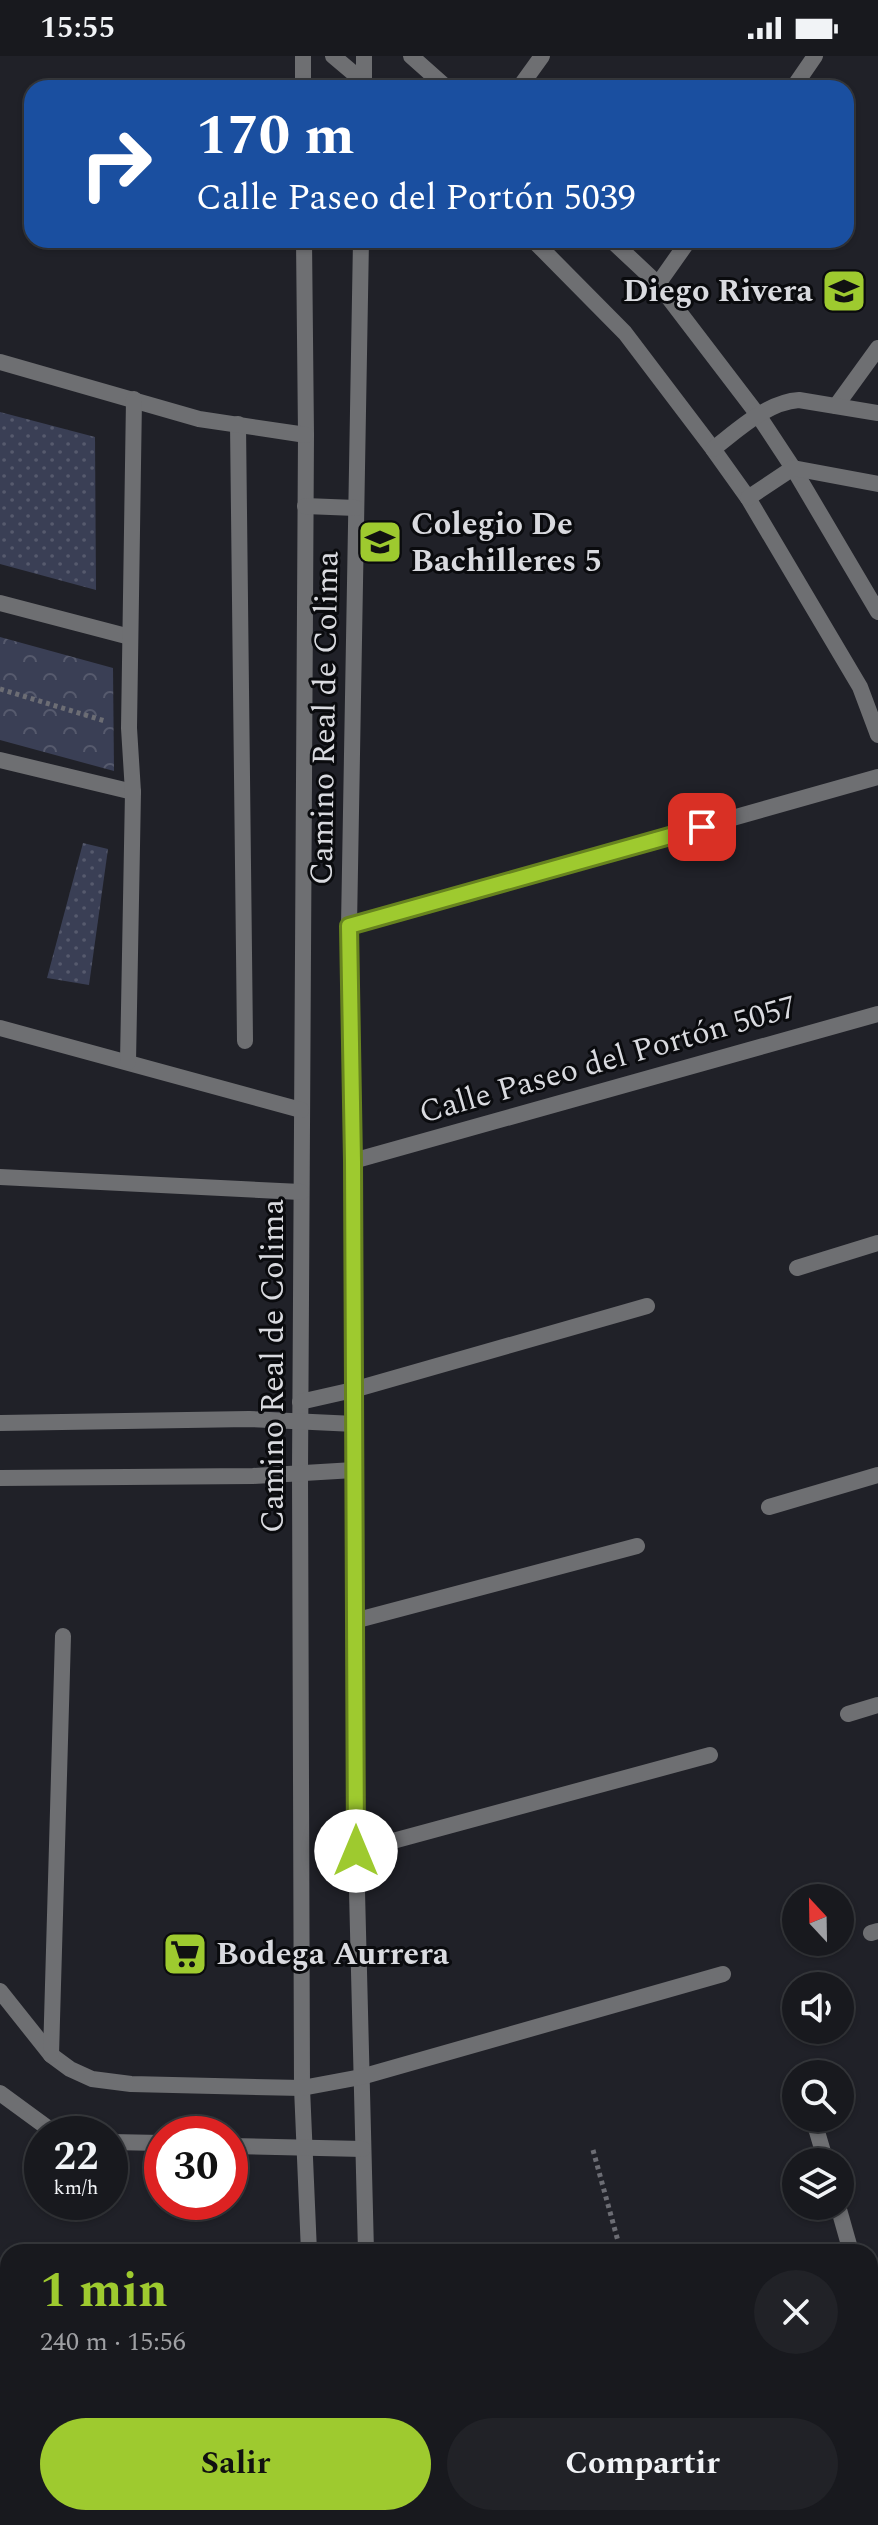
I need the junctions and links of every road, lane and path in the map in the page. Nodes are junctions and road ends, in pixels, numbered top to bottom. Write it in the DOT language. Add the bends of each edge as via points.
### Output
graph roads {
  1 [pos="303,56"];
  2 [pos="333,56"];
  3 [pos="364,56"];
  4 [pos="411,56"];
  5 [pos="542,56"];
  6 [pos="815,56"];
  7 [pos="303,80"];
  8 [pos="359,80"];
  9 [pos="366,80"];
  10 [pos="438,80"];
  11 [pos="525,80"];
  12 [pos="798,80"];
  13 [pos="304,248"];
  14 [pos="361,248"];
  15 [pos="541,248"];
  16 [pos="620,248"];
  17 [pos="683,248"];
  18 [pos="658,284"];
  19 [pos="878,348"];
  20 [pos="0,362"];
  21 [pos="134,399"];
  22 [pos="836,406"];
  23 [pos="878,413"];
  24 [pos="758,415"];
  25 [pos="238,424"];
  26 [pos="306,435"];
  27 [pos="713,449"];
  28 [pos="793,468"];
  29 [pos="878,484"];
  30 [pos="748,498"];
  31 [pos="305,506"];
  32 [pos="356,508"];
  33 [pos="0,603"];
  34 [pos="878,612"];
  35 [pos="130,637"];
  36 [pos="0,689"];
  37 [pos="129,728"];
  38 [pos="878,735"];
  39 [pos="0,760"];
  40 [pos="878,777"];
  41 [pos="133,792"];
  42 [pos="349,926"];
  43 [pos="878,1014"];
  44 [pos="0,1028"];
  45 [pos="245,1041"];
  46 [pos="128,1062"];
  47 [pos="301,1110"];
  48 [pos="353,1161"];
  49 [pos="0,1177"];
  50 [pos="301,1192"];
  51 [pos="878,1243"];
  52 [pos="797,1268"];
  53 [pos="647,1306"];
  54 [pos="353,1390"];
  55 [pos="300,1402"];
  56 [pos="0,1423"];
  57 [pos="301,1423"];
  58 [pos="355,1424"];
  59 [pos="354,1470"];
  60 [pos="300,1472"];
  61 [pos="878,1475"];
  62 [pos="0,1478"];
  63 [pos="769,1507"];
  64 [pos="637,1546"];
  65 [pos="354,1621"];
  66 [pos="63,1636"];
  67 [pos="878,1705"];
  68 [pos="848,1714"];
  69 [pos="710,1755"];
  70 [pos="356,1851"];
  71 [pos="723,1974"];
  72 [pos="0,1991"];
  73 [pos="51,2055"];
  74 [pos="361,2077"];
  75 [pos="302,2088"];
  76 [pos="0,2093"];
  77 [pos="31,2116"];
  78 [pos="248,2147"];
  79 [pos="306,2149"];
  80 [pos="363,2149"];
  81 [pos="593,2150"];
  82 [pos="842,2220"];
  83 [pos="309,2244"];
  84 [pos="366,2244"];
  85 [pos="619,2244"];
  86 [pos="849,2244"];
  1 -- 7 [label="street"];
  2 -- 8 [label="street"];
  3 -- 9 [label="street"];
  4 -- 10 [label="street"];
  5 -- 11 [label="street"];
  6 -- 12 [label="street"];
  13 -- 26 [label="street, Camino Real de Colima"];
  14 -- 32 [label="street, Camino Real de Colima"];
  15 -- 27 [label="street" via="625,333"];
  16 -- 18 [label="street"];
  17 -- 18 [label="street"];
  18 -- 24 [label="street"];
  19 -- 22 [label="street"];
  20 -- 21 [label="street"];
  21 -- 25 [label="street" via="199,419"];
  21 -- 35 [label="street"];
  22 -- 23 [label="street"];
  22 -- 24 [label="street" via="788,401"];
  24 -- 27 [label="street"];
  24 -- 28 [label="street"];
  25 -- 26 [label="street"];
  25 -- 45 [label="street"];
  26 -- 31 [label="street, Camino Real de Colima"];
  27 -- 30 [label="street"];
  28 -- 29 [label="street"];
  28 -- 30 [label="street"];
  28 -- 34 [label="street"];
  30 -- 38 [label="street" via="860,687"];
  31 -- 32 [label="street"];
  31 -- 47 [label="street, Camino Real de Colima"];
  32 -- 42 [label="street, Camino Real de Colima"];
  33 -- 35 [label="street"];
  35 -- 37 [label="street"];
  36 -- 37 [label="path"];
  37 -- 41 [label="street"];
  39 -- 41 [label="street"];
  40 -- 42 [label="street"];
  41 -- 46 [label="street"];
  42 -- 48 [label="street, Camino Real de Colima"];
  43 -- 48 [label="street, Calle Paseo del Portón 5057"];
  44 -- 46 [label="street"];
  46 -- 47 [label="street"];
  47 -- 50 [label="street, Camino Real de Colima"];
  48 -- 54 [label="street, Camino Real de Colima"];
  49 -- 50 [label="street"];
  50 -- 55 [label="street, Camino Real de Colima"];
  51 -- 52 [label="street"];
  53 -- 54 [label="street"];
  54 -- 55 [label="street"];
  54 -- 58 [label="street, Camino Real de Colima"];
  55 -- 57 [label="street, Camino Real de Colima"];
  56 -- 57 [label="street"];
  57 -- 58 [label="street"];
  57 -- 60 [label="street, Camino Real de Colima"];
  58 -- 59 [label="street, Camino Real de Colima"];
  59 -- 60 [label="street"];
  59 -- 65 [label="street, Camino Real de Colima"];
  60 -- 62 [label="street"];
  60 -- 75 [label="street, Camino Real de Colima"];
  61 -- 63 [label="street"];
  64 -- 65 [label="street"];
  65 -- 70 [label="street, Camino Real de Colima"];
  66 -- 73 [label="street"];
  67 -- 68 [label="street"];
  69 -- 70 [label="street"];
  70 -- 74 [label="street, Camino Real de Colima"];
  71 -- 74 [label="street"];
  72 -- 73 [label="street"];
  73 -- 75 [label="street" via="92,2079"];
  74 -- 75 [label="street"];
  74 -- 80 [label="street, Camino Real de Colima"];
  75 -- 79 [label="street, Camino Real de Colima"];
  76 -- 77 [label="street"];
  78 -- 79 [label="street"];
  79 -- 80 [label="street"];
  79 -- 83 [label="street, Camino Real de Colima"];
  80 -- 84 [label="street, Camino Real de Colima"];
  81 -- 85 [label="path"];
  82 -- 86 [label="street"];
}
